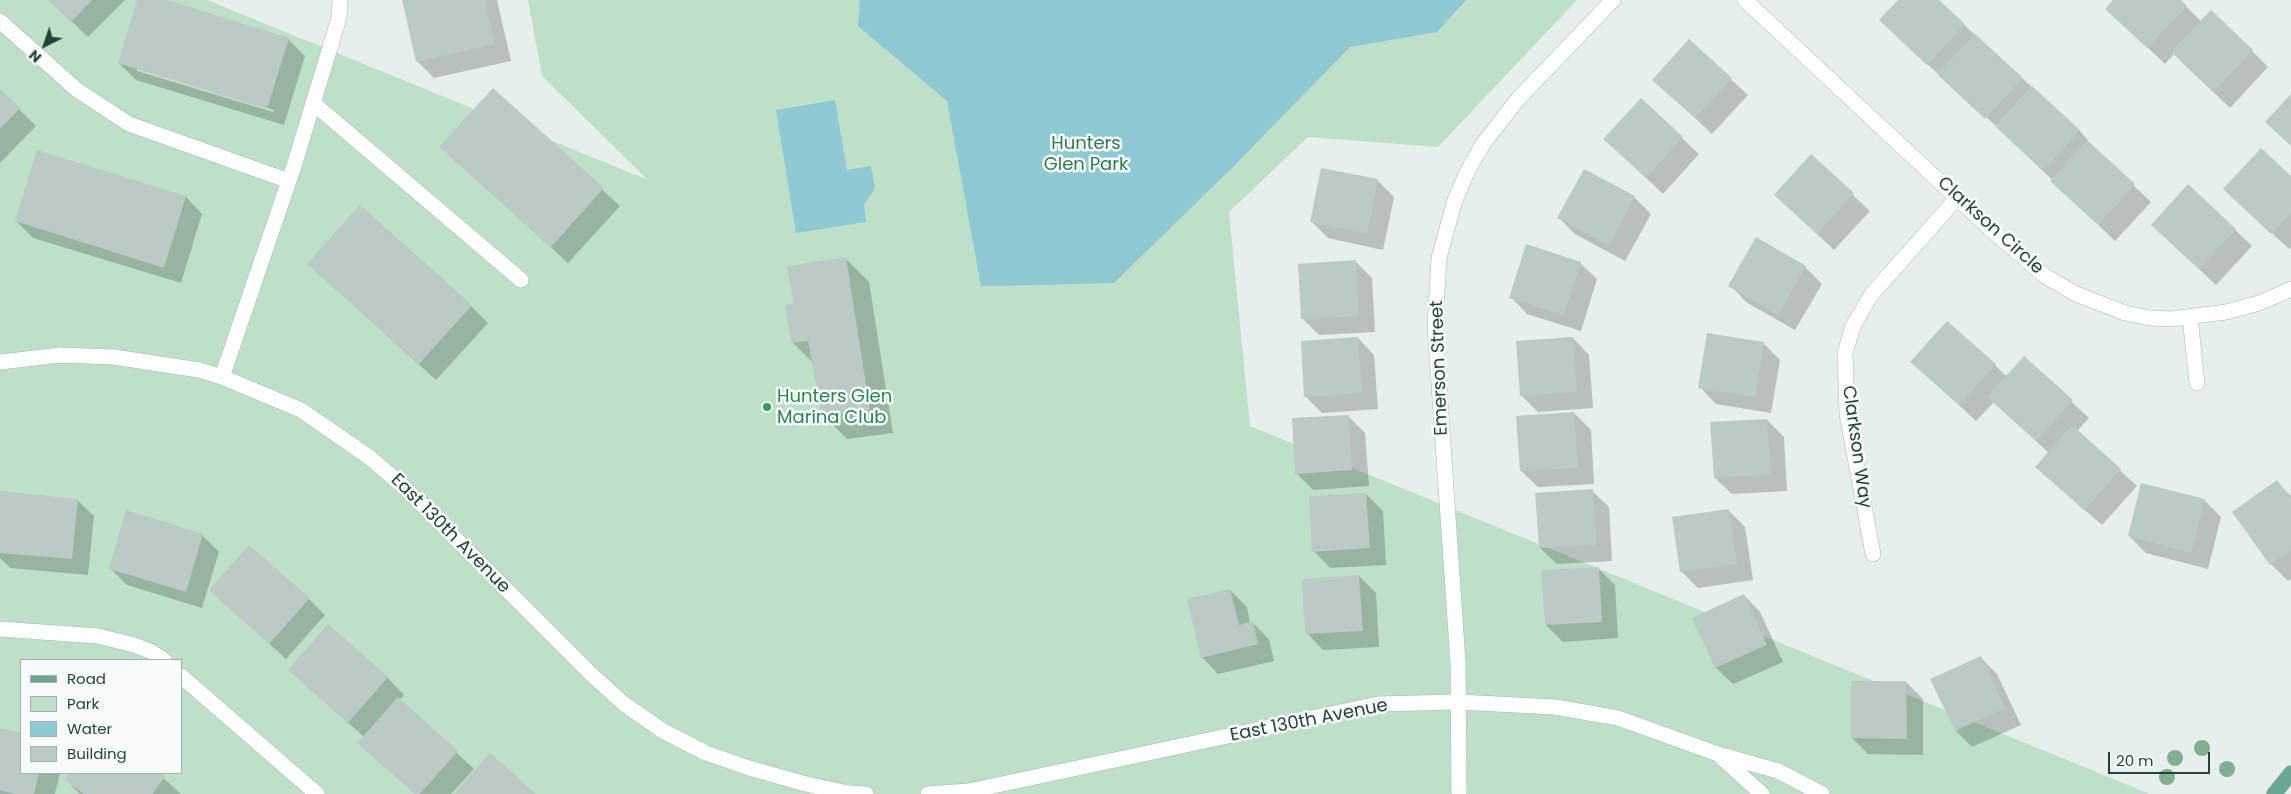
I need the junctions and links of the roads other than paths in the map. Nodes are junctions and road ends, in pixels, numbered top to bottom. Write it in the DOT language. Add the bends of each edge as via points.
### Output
graph roads {
  1 [pos="340,0"];
  2 [pos="1613,0"];
  3 [pos="1745,0"];
  4 [pos="0,20"];
  5 [pos="314,103"];
  6 [pos="290,181"];
  7 [pos="1957,198"];
  8 [pos="521,280"];
  9 [pos="2291,289"];
  10 [pos="2190,317"];
  11 [pos="0,362"];
  12 [pos="222,377"];
  13 [pos="2197,383"];
  14 [pos="1873,554"];
  15 [pos="0,629"];
  16 [pos="162,659"];
  17 [pos="182,677"];
  18 [pos="1458,702"];
  19 [pos="1718,754"];
  20 [pos="2291,773"];
  21 [pos="317,794"];
  22 [pos="866,794"];
  23 [pos="928,794"];
  24 [pos="1459,794"];
  25 [pos="1762,794"];
  26 [pos="1822,794"];
  27 [pos="2274,794"];
  1 -- 5 [label="street" via="339,18"];
  2 -- 18 [label="street, Emerson Street" via="1518,99 1483,144 1455,200 1439,258 1435,326"];
  3 -- 7 [label="street, Clarkson Circle"];
  4 -- 6 [label="street" via="77,90 129,124"];
  5 -- 6 [label="street"];
  5 -- 8 [label="street"];
  6 -- 12 [label="street"];
  7 -- 10 [label="street, Clarkson Circle" via="2045,276 2076,294 2126,313 2150,318"];
  7 -- 14 [label="street, Clarkson Way" via="1871,295 1853,326 1845,352 1847,414"];
  9 -- 10 [label="street, Clarkson Circle" via="2259,303"];
  10 -- 13 [label="street"];
  11 -- 12 [label="street, East 130th Avenue" via="60,355 114,357 199,370"];
  12 -- 22 [label="street, East 130th Avenue" via="301,410 369,457 404,487 592,675 624,704 662,731 706,753 749,768 806,784"];
  15 -- 16 [label="street" via="98,636 134,645"];
  17 -- 21 [label="street"];
  18 -- 19 [label="street, East 130th Avenue" via="1555,707 1618,718"];
  18 -- 23 [label="street, East 130th Avenue" via="1378,704 969,792"];
  18 -- 24 [label="street, Emerson Street"];
  19 -- 25 [label="street, East 130th Avenue"];
  19 -- 26 [label="street, East 130th Avenue" via="1778,771"];
  20 -- 27 [label="main road"];
}
